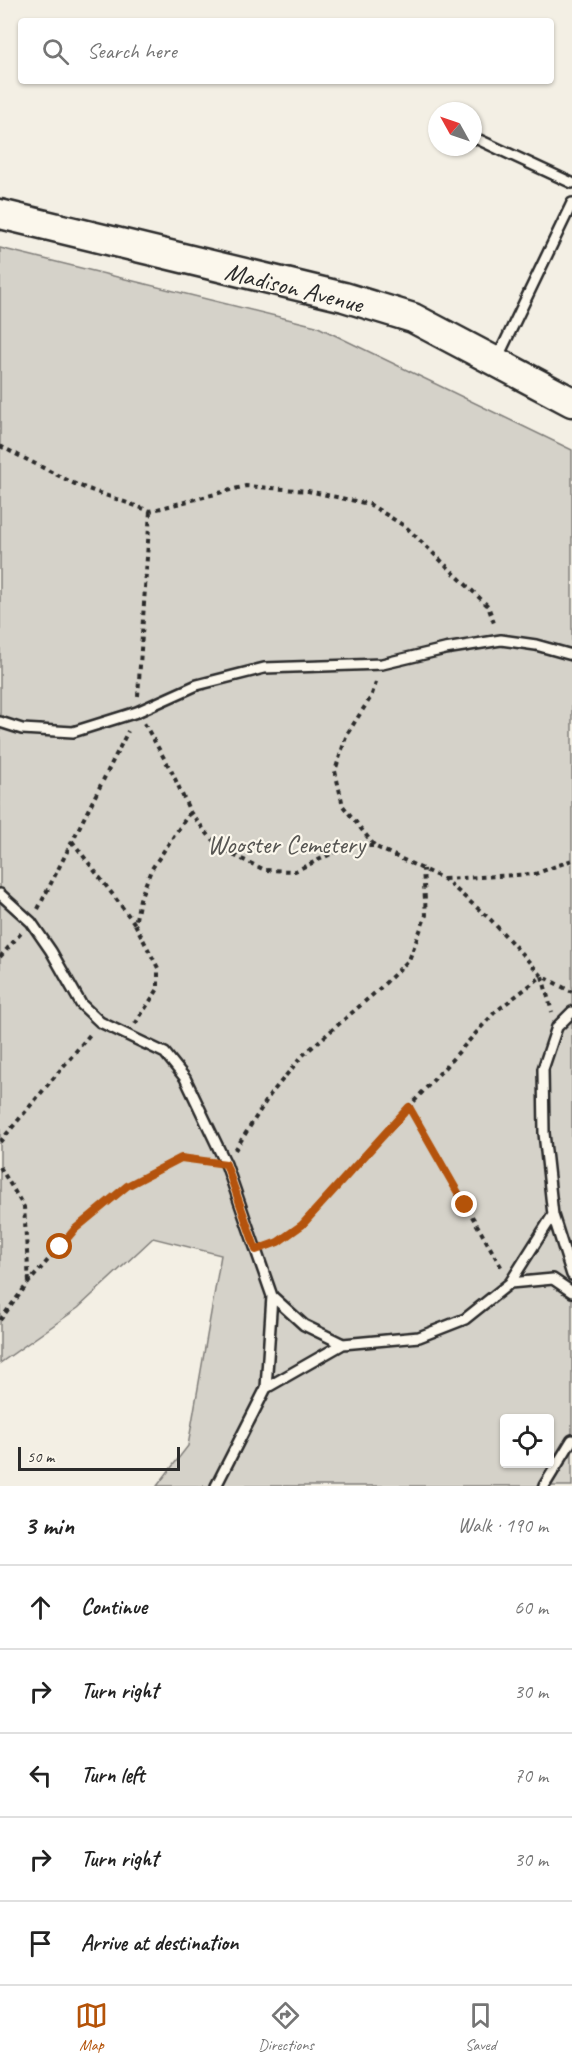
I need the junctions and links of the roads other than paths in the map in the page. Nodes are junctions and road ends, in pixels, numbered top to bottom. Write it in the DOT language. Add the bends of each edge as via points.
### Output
graph roads {
  1 [pos="482,141"];
  2 [pos="572,183"];
  3 [pos="572,203"];
  4 [pos="0,214"];
  5 [pos="496,361"];
  6 [pos="572,402"];
  7 [pos="572,655"];
  8 [pos="0,722"];
  9 [pos="0,894"];
  10 [pos="572,1012"];
  11 [pos="554,1215"];
  12 [pos="572,1275"];
  13 [pos="510,1283"];
  14 [pos="572,1292"];
  15 [pos="272,1296"];
  16 [pos="343,1344"];
  17 [pos="266,1388"];
  18 [pos="572,1440"];
  19 [pos="216,1486"];
  20 [pos="544,1486"];
  1 -- 2 [label="lane"];
  3 -- 5 [label="lane"];
  4 -- 5 [label="main road, Madison Avenue" via="344,297 413,318"];
  5 -- 6 [label="main road, Madison Avenue"];
  7 -- 8 [label="lane" via="501,640 382,664 264,668 197,686 137,712 73,732 22,729"];
  9 -- 15 [label="lane" via="31,922 81,1004 100,1023 165,1053 184,1078 226,1164"];
  10 -- 11 [label="lane" via="557,1027 543,1069 544,1133"];
  11 -- 12 [label="lane"];
  11 -- 13 [label="lane"];
  13 -- 14 [label="lane" via="553,1279"];
  13 -- 16 [label="lane" via="465,1319 419,1337"];
  15 -- 16 [label="lane" via="304,1325"];
  15 -- 17 [label="lane"];
  16 -- 17 [label="lane"];
  17 -- 19 [label="lane"];
  18 -- 20 [label="lane"];
}
